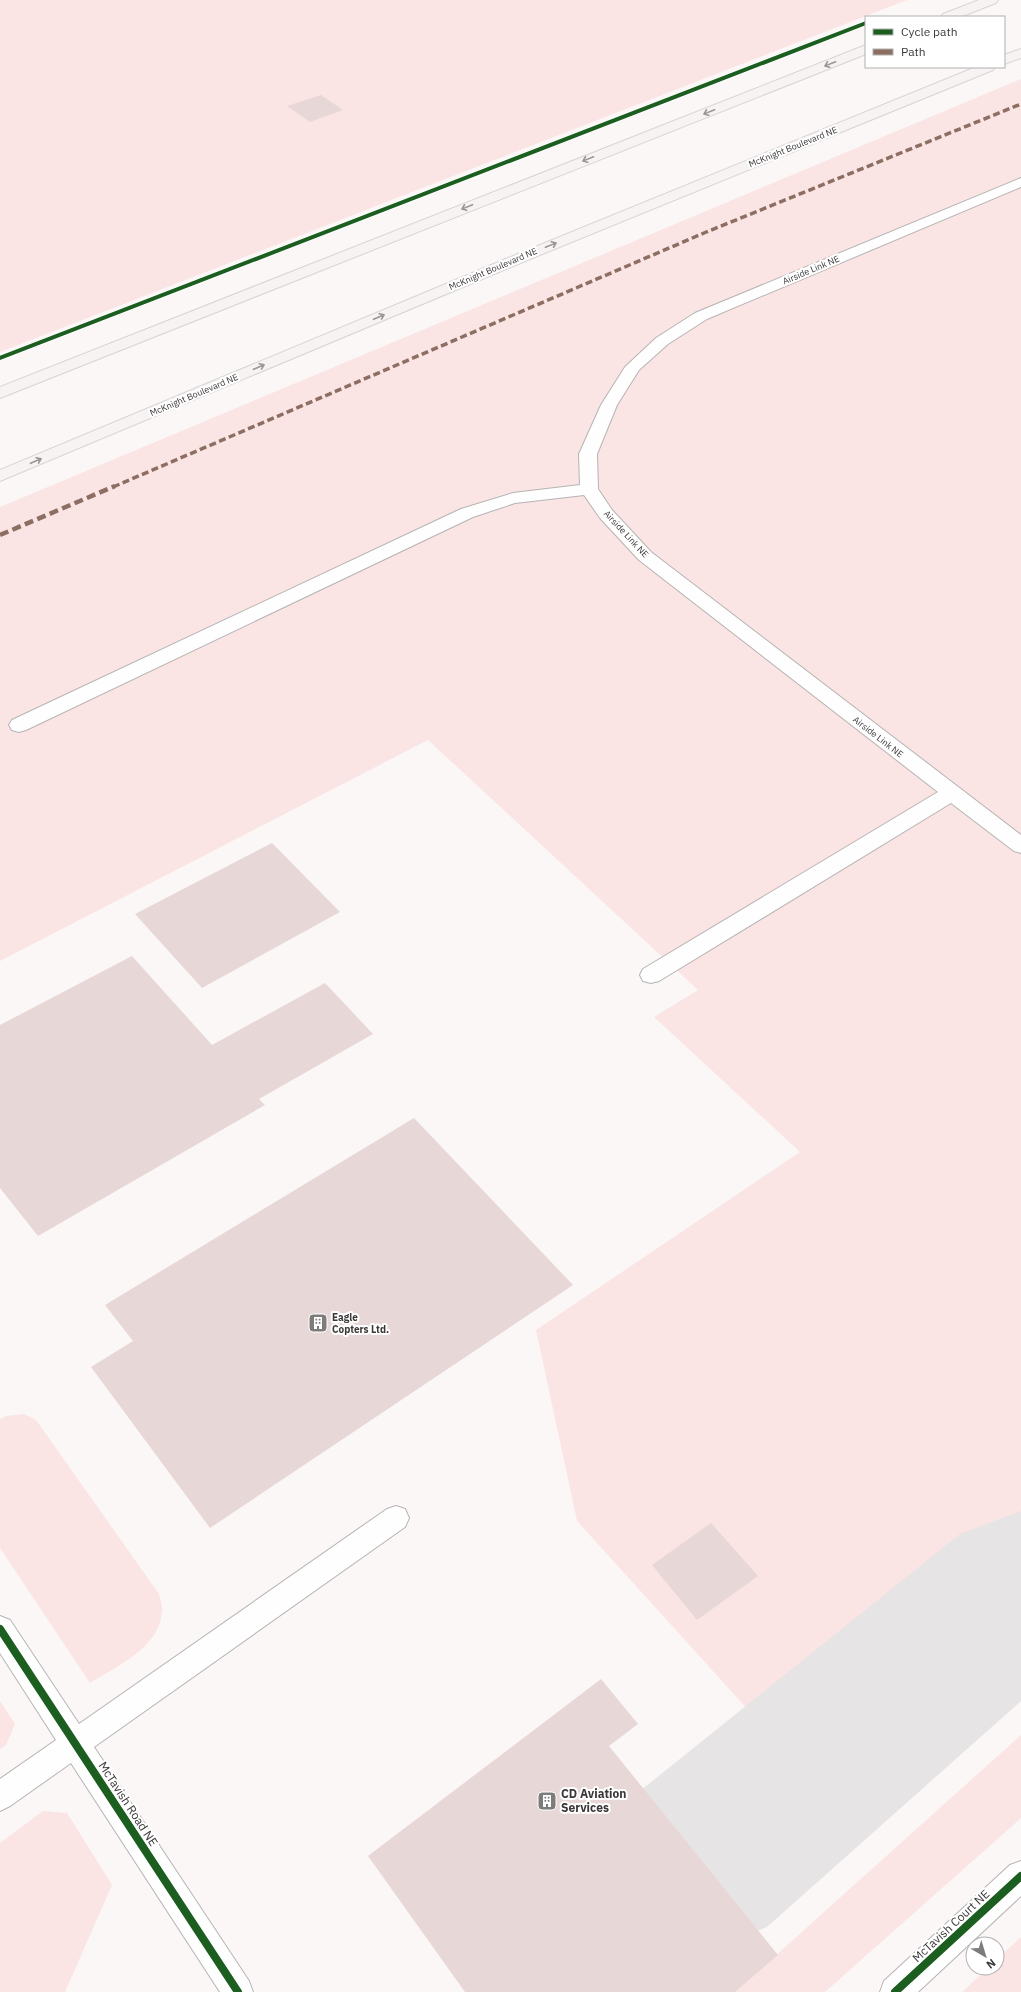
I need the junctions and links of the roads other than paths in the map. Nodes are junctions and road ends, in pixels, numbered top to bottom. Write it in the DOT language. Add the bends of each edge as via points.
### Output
graph roads {
  1 [pos="990,0"];
  2 [pos="950,16"];
  3 [pos="865,49"];
  4 [pos="1021,53"];
  5 [pos="1005,60"];
  6 [pos="986,68"];
  7 [pos="1021,182"];
  8 [pos="0,393"];
  9 [pos="0,476"];
  10 [pos="589,489"];
  11 [pos="20,725"];
  12 [pos="952,793"];
  13 [pos="1021,846"];
  14 [pos="651,975"];
  15 [pos="396,1518"];
  16 [pos="0,1629"];
  17 [pos="76,1744"];
  18 [pos="0,1796"];
  19 [pos="1021,1876"];
  20 [pos="238,1992"];
  21 [pos="895,1992"];
  1 -- 2 [label="main road"];
  3 -- 8 [label="main road, one-way"];
  4 -- 5 [label="main road"];
  9 -- 6 [label="main road, McKnight Boulevard NE, one-way" via="513,261"];
  7 -- 10 [label="street, Airside Link NE" via="701,316 662,340 633,367 609,405 588,454"];
  10 -- 11 [label="street" via="513,498 467,513"];
  10 -- 12 [label="street, Airside Link NE" via="606,514 645,556"];
  12 -- 13 [label="street, Airside Link NE"];
  12 -- 14 [label="street"];
  15 -- 17 [label="street"];
  16 -- 17 [label="street, McTavish Road NE"];
  17 -- 18 [label="street"];
  17 -- 20 [label="street, McTavish Road NE"];
  19 -- 21 [label="street, McTavish Court NE"];
}
